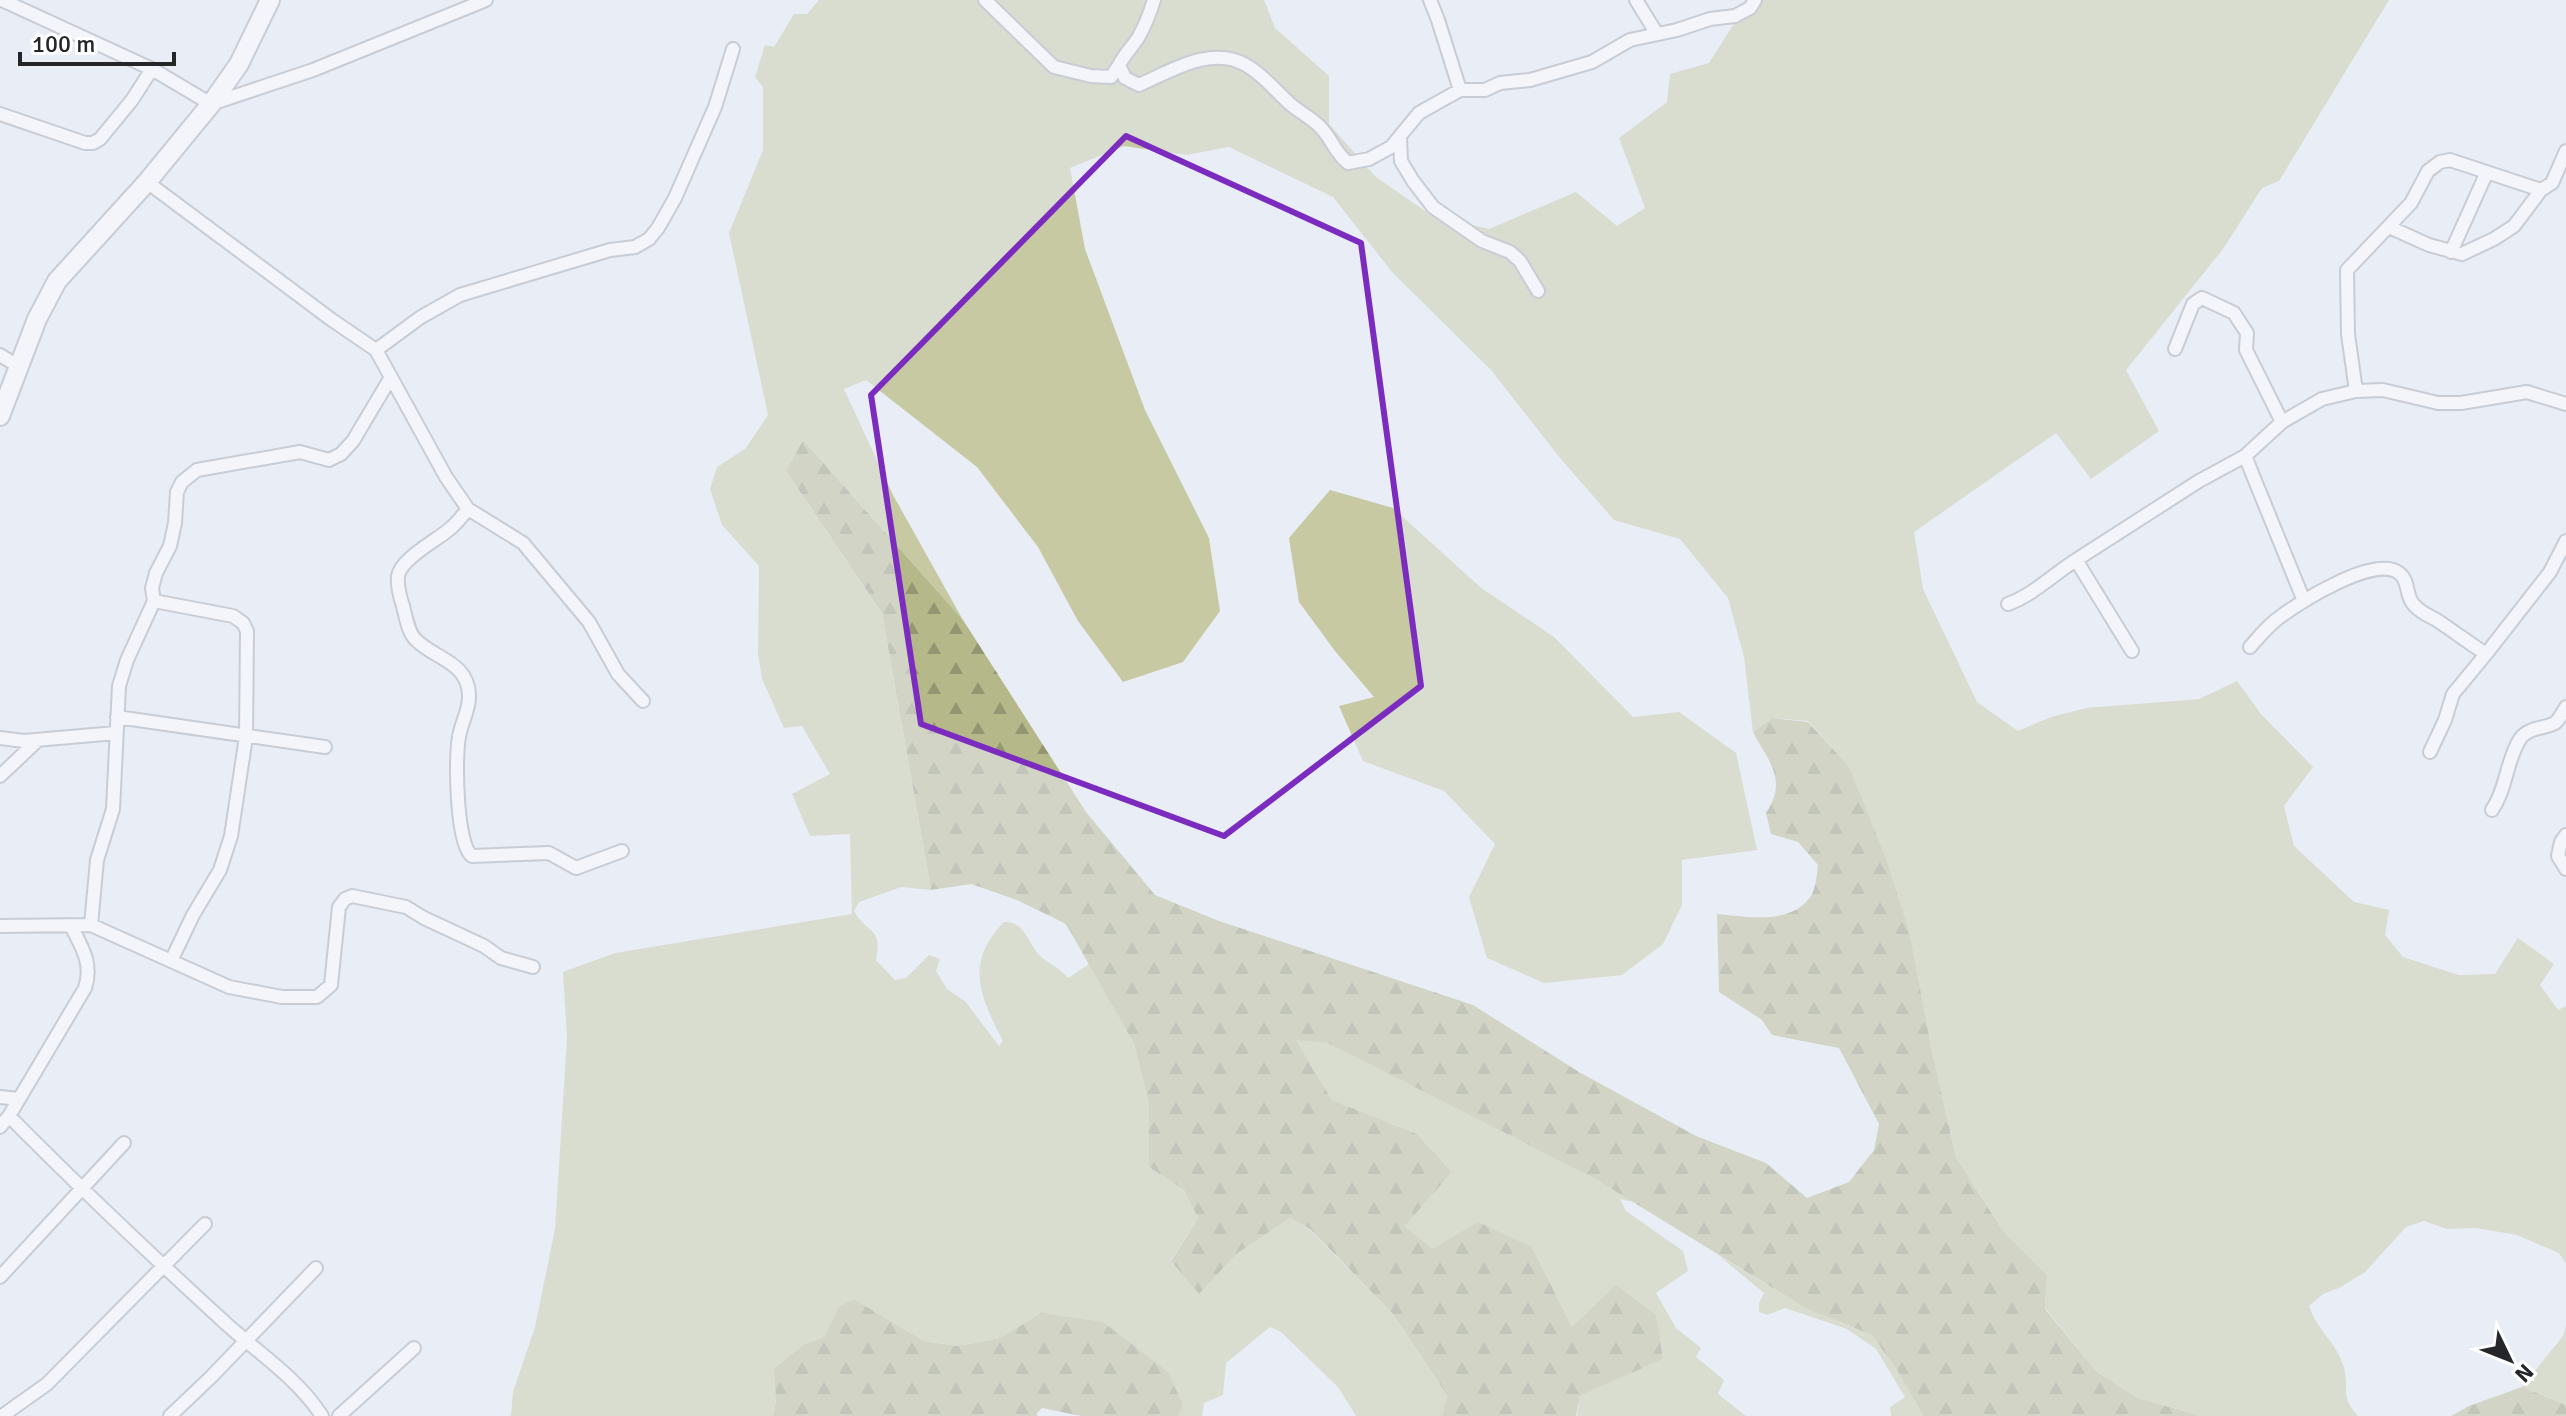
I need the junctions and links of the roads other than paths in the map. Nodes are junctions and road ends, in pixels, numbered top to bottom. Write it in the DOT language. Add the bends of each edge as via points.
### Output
graph roads {
  1 [pos="2,0"];
  2 [pos="270,0"];
  3 [pos="486,0"];
  4 [pos="985,0"];
  5 [pos="1154,0"];
  6 [pos="1430,0"];
  7 [pos="1636,0"];
  8 [pos="1755,0"];
  9 [pos="1657,34"];
  10 [pos="733,49"];
  11 [pos="1119,65"];
  12 [pos="152,69"];
  13 [pos="1460,90"];
  14 [pos="211,104"];
  15 [pos="0,114"];
  16 [pos="1400,137"];
  17 [pos="2566,151"];
  18 [pos="2487,172"];
  19 [pos="147,182"];
  20 [pos="2541,190"];
  21 [pos="2389,227"];
  22 [pos="2451,252"];
  23 [pos="1538,291"];
  24 [pos="2175,349"];
  25 [pos="376,350"];
  26 [pos="0,355"];
  27 [pos="18,366"];
  28 [pos="391,377"];
  29 [pos="2356,391"];
  30 [pos="2566,404"];
  31 [pos="0,416"];
  32 [pos="2282,422"];
  33 [pos="2245,456"];
  34 [pos="468,509"];
  35 [pos="2566,541"];
  36 [pos="2076,560"];
  37 [pos="154,601"];
  38 [pos="2304,601"];
  39 [pos="2008,604"];
  40 [pos="2250,647"];
  41 [pos="2132,651"];
  42 [pos="2486,654"];
  43 [pos="643,701"];
  44 [pos="2566,707"];
  45 [pos="117,717"];
  46 [pos="116,733"];
  47 [pos="246,737"];
  48 [pos="0,738"];
  49 [pos="38,740"];
  50 [pos="325,747"];
  51 [pos="2430,752"];
  52 [pos="0,776"];
  53 [pos="2492,810"];
  54 [pos="2566,835"];
  55 [pos="622,851"];
  56 [pos="2566,869"];
  57 [pos="91,925"];
  58 [pos="0,926"];
  59 [pos="71,926"];
  60 [pos="171,961"];
  61 [pos="533,967"];
  62 [pos="0,1097"];
  63 [pos="19,1099"];
  64 [pos="9,1116"];
  65 [pos="0,1127"];
  66 [pos="124,1143"];
  67 [pos="82,1189"];
  68 [pos="205,1224"];
  69 [pos="164,1266"];
  70 [pos="316,1268"];
  71 [pos="0,1277"];
  72 [pos="245,1341"];
  73 [pos="414,1348"];
  74 [pos="2,1416"];
  75 [pos="170,1416"];
  76 [pos="322,1416"];
  77 [pos="339,1416"];
  1 -- 12 [label="street"];
  2 -- 14 [label="street" via="239,64"];
  3 -- 14 [label="street" via="313,70"];
  4 -- 11 [label="street" via="1054,67 1111,77"];
  5 -- 11 [label="street" via="1136,42"];
  6 -- 13 [label="street"];
  7 -- 9 [label="street"];
  8 -- 9 [label="street" via="1735,16"];
  9 -- 13 [label="street" via="1630,40 1592,62 1530,80"];
  10 -- 25 [label="street" via="715,107 675,198 649,239 460,295"];
  11 -- 16 [label="street" via="1125,78 1139,85 1197,59 1244,63 1322,128 1348,163 1369,159"];
  12 -- 14 [label="street"];
  12 -- 15 [label="street" via="93,143"];
  13 -- 16 [label="street" via="1419,113"];
  14 -- 19 [label="street"];
  16 -- 23 [label="street" via="1401,161 1433,207 1482,241 1510,252"];
  17 -- 20 [label="street" via="2552,183"];
  18 -- 20 [label="street"];
  18 -- 21 [label="street" via="2450,160 2440,162"];
  18 -- 22 [label="street"];
  19 -- 25 [label="street"];
  19 -- 27 [label="street" via="57,281"];
  20 -- 22 [label="street" via="2514,226 2462,254"];
  21 -- 22 [label="street"];
  21 -- 29 [label="street" via="2347,270"];
  24 -- 32 [label="street" via="2193,304 2202,298 2234,313"];
  25 -- 28 [label="street"];
  26 -- 27 [label="street"];
  27 -- 31 [label="street"];
  28 -- 34 [label="street"];
  28 -- 37 [label="street" via="353,441 329,460 300,452 189,474 177,492 170,546 152,588"];
  29 -- 30 [label="street" via="2383,390 2438,403 2527,392"];
  29 -- 32 [label="street" via="2322,399"];
  32 -- 33 [label="street"];
  33 -- 36 [label="street"];
  33 -- 38 [label="street"];
  34 -- 43 [label="street" via="523,543 589,622 618,674"];
  34 -- 55 [label="street" via="401,567 398,578 408,628 416,640 444,657 468,682 470,698 458,739 458,812 466,850 472,856 549,853 576,868"];
  35 -- 42 [label="street" via="2550,572"];
  36 -- 39 [label="street"];
  36 -- 41 [label="street"];
  37 -- 45 [label="street" via="127,660"];
  37 -- 47 [label="street" via="233,616 243,623"];
  38 -- 40 [label="street"];
  38 -- 42 [label="street" via="2359,573 2391,569 2402,574 2412,604"];
  42 -- 51 [label="street" via="2453,694"];
  44 -- 53 [label="street" via="2556,722 2521,738"];
  45 -- 46 [label="street"];
  45 -- 47 [label="street"];
  46 -- 49 [label="street"];
  46 -- 57 [label="street" via="113,809 97,860"];
  47 -- 50 [label="street"];
  47 -- 60 [label="street" via="231,836 220,870"];
  48 -- 49 [label="street"];
  49 -- 52 [label="street"];
  54 -- 56 [label="street" via="2558,856"];
  57 -- 59 [label="street"];
  57 -- 60 [label="street"];
  58 -- 59 [label="street"];
  59 -- 63 [label="street" via="88,961 89,976"];
  60 -- 61 [label="street" via="229,987 317,997 331,985 339,907 352,896 406,907 501,958"];
  62 -- 63 [label="street"];
  63 -- 64 [label="street"];
  64 -- 65 [label="street"];
  64 -- 67 [label="street"];
  66 -- 67 [label="street"];
  67 -- 69 [label="street"];
  67 -- 71 [label="street"];
  68 -- 69 [label="street"];
  69 -- 72 [label="street"];
  69 -- 74 [label="street" via="47,1384"];
  70 -- 72 [label="street"];
  72 -- 75 [label="street"];
  72 -- 76 [label="street" via="290,1378"];
  73 -- 77 [label="street"];
}
